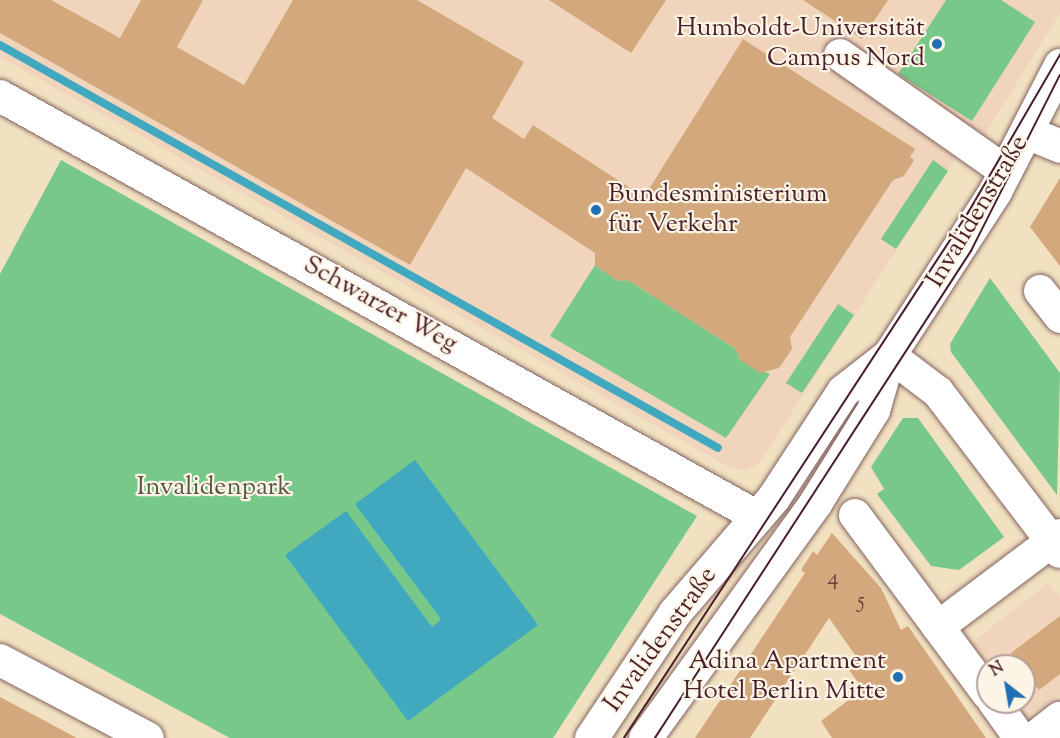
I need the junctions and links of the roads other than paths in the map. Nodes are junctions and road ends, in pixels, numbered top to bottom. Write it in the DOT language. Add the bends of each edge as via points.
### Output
graph roads {
  1 [pos="840,56"];
  2 [pos="1060,65"];
  3 [pos="0,96"];
  4 [pos="1026,132"];
  5 [pos="1060,146"];
  6 [pos="1005,171"];
  7 [pos="1040,291"];
  8 [pos="1060,317"];
  9 [pos="890,355"];
  10 [pos="855,514"];
  11 [pos="758,517"];
  12 [pos="789,538"];
  13 [pos="1057,543"];
  14 [pos="938,627"];
  15 [pos="0,660"];
  16 [pos="976,678"];
  17 [pos="1003,714"];
  18 [pos="1060,718"];
  19 [pos="148,738"];
  20 [pos="591,738"];
  21 [pos="645,738"];
  22 [pos="1020,738"];
  23 [pos="1034,738"];
  1 -- 6 [label="street"];
  2 -- 4 [label="main road, Invalidenstraße"];
  3 -- 11 [label="street, Schwarzer Weg"];
  4 -- 5 [label="main road"];
  4 -- 6 [label="main road, Invalidenstraße"];
  6 -- 9 [label="main road, Invalidenstraße"];
  7 -- 8 [label="street"];
  9 -- 11 [label="main road, Invalidenstraße" via="843,391"];
  9 -- 12 [label="main road, Invalidenstraße" via="873,410"];
  9 -- 13 [label="street" via="938,392"];
  10 -- 14 [label="street"];
  11 -- 12 [label="main road"];
  11 -- 20 [label="main road, Invalidenstraße" via="675,612"];
  12 -- 21 [label="main road, Invalidenstraße"];
  13 -- 14 [label="street"];
  14 -- 16 [label="street"];
  15 -- 19 [label="street"];
  17 -- 22 [label="street"];
  18 -- 23 [label="street"];
}
